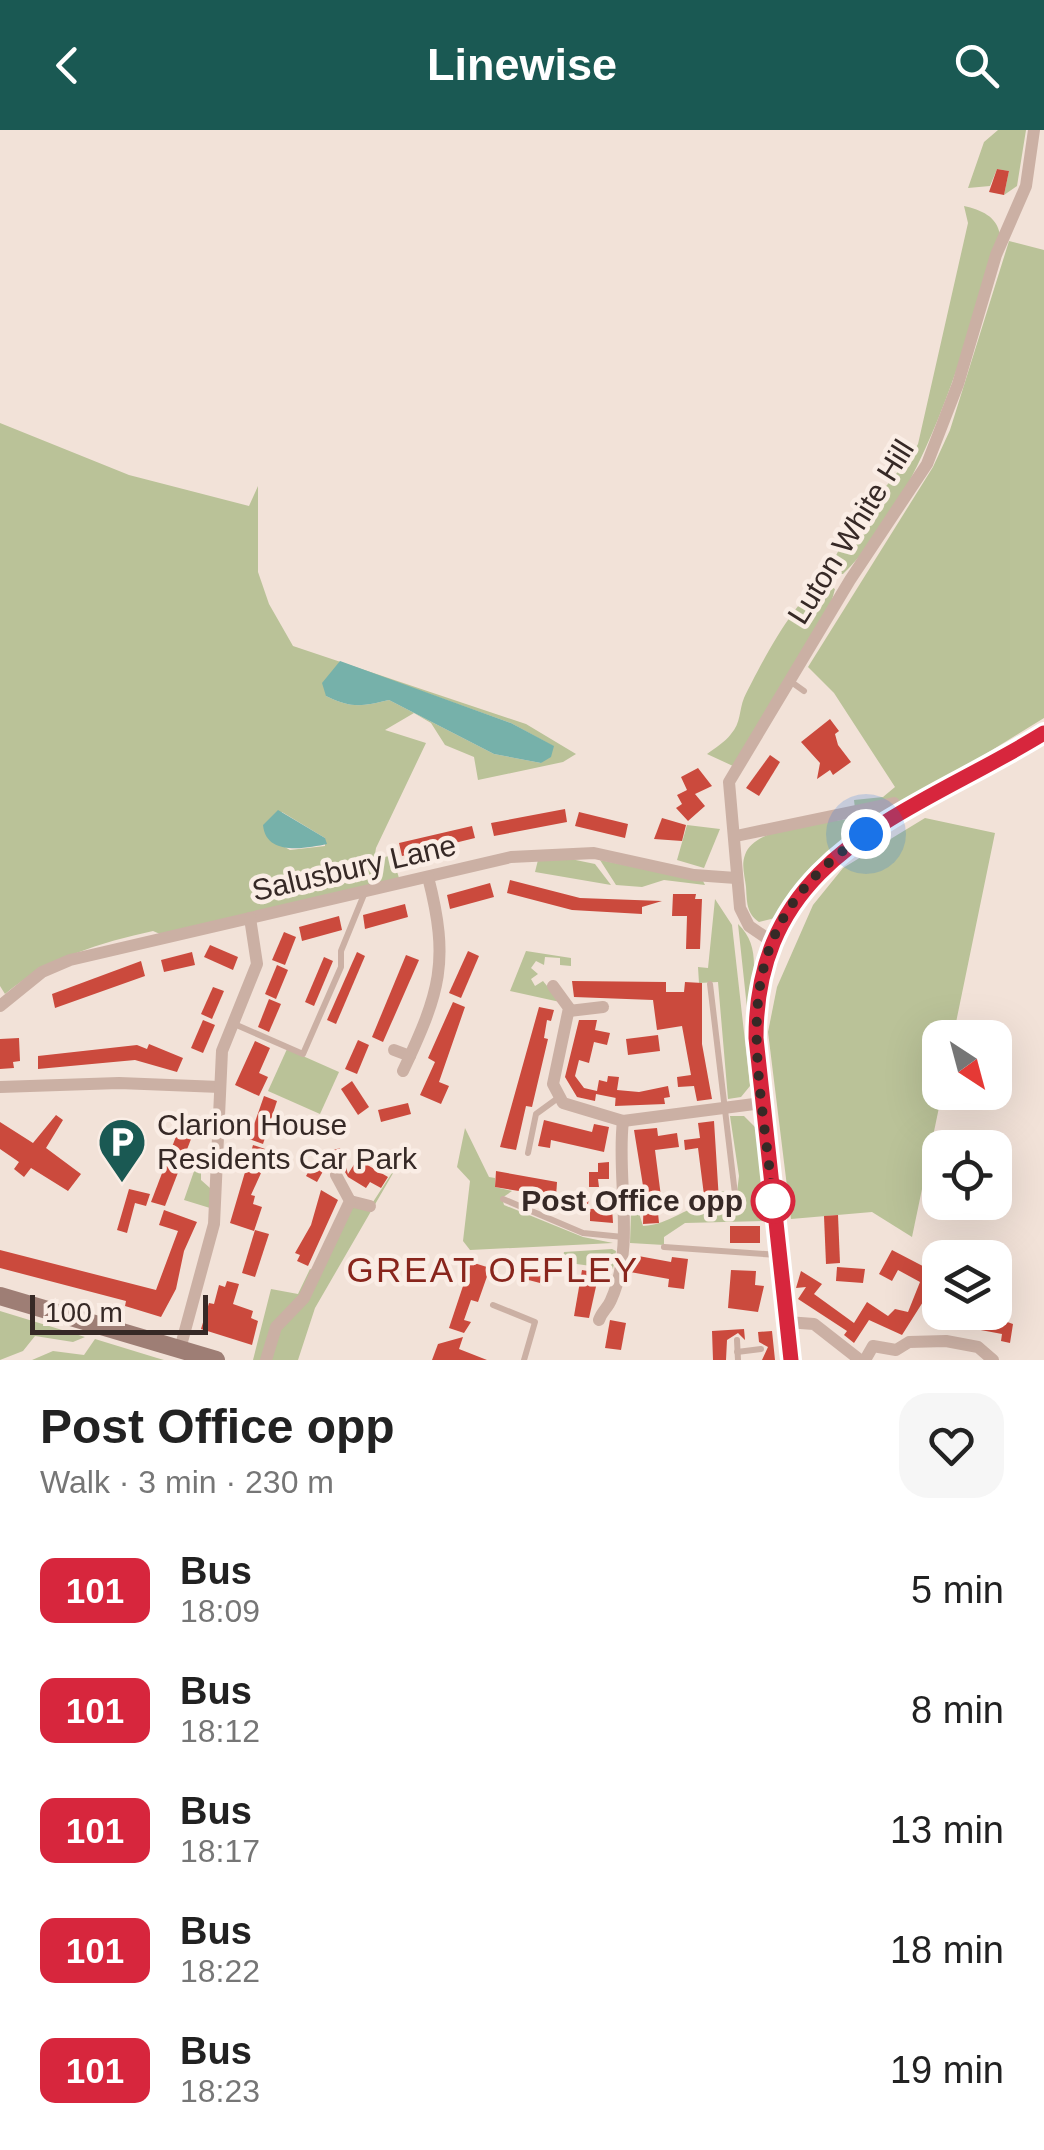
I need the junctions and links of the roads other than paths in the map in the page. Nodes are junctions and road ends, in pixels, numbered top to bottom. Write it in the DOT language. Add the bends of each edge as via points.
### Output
graph roads {
  1 [pos="1034,130"];
  2 [pos="789,681"];
  3 [pos="804,691"];
  4 [pos="1044,733"];
  5 [pos="894,803"];
  6 [pos="736,836"];
  7 [pos="428,876"];
  8 [pos="736,878"];
  9 [pos="365,891"];
  10 [pos="250,918"];
  11 [pos="771,941"];
  12 [pos="710,984"];
  13 [pos="552,986"];
  14 [pos="0,1006"];
  15 [pos="603,1007"];
  16 [pos="569,1012"];
  17 [pos="232,1022"];
  18 [pos="394,1050"];
  19 [pos="410,1056"];
  20 [pos="403,1071"];
  21 [pos="0,1087"];
  22 [pos="220,1087"];
  23 [pos="558,1098"];
  24 [pos="762,1102"];
  25 [pos="724,1107"];
  26 [pos="623,1121"];
  27 [pos="528,1152"];
  28 [pos="336,1174"];
  29 [pos="734,1194"];
  30 [pos="503,1199"];
  31 [pos="350,1201"];
  32 [pos="370,1206"];
  33 [pos="623,1237"];
  34 [pos="664,1247"];
  35 [pos="779,1255"];
  36 [pos="0,1296"];
  37 [pos="493,1305"];
  38 [pos="599,1320"];
  39 [pos="787,1322"];
  40 [pos="737,1340"];
  41 [pos="180,1349"];
  42 [pos="761,1349"];
  43 [pos="787,1351"];
  44 [pos="737,1356"];
  45 [pos="216,1360"];
  46 [pos="266,1360"];
  47 [pos="524,1360"];
  48 [pos="862,1360"];
  49 [pos="993,1360"];
  1 -- 2 [label="street, Luton White Hill" via="1026,186 996,255 934,446"];
  2 -- 3 [label="lane"];
  2 -- 6 [label="street, Luton White Hill" via="730,782"];
  4 -- 11 [label="street" via="832,858 792,902"];
  5 -- 6 [label="street"];
  6 -- 8 [label="street, Luton White Hill"];
  7 -- 8 [label="street, Salusbury Lane" via="511,858 589,853 694,876"];
  7 -- 9 [label="street, Salusbury Lane"];
  7 -- 19 [label="street" via="441,971"];
  8 -- 11 [label="street, Luton White Hill" via="745,920"];
  9 -- 10 [label="street, Salusbury Lane"];
  9 -- 17 [label="lane" via="303,1054"];
  10 -- 14 [label="street, Salusbury Lane" via="70,960 42,972"];
  10 -- 17 [label="street" via="257,964"];
  11 -- 24 [label="street" via="756,992"];
  12 -- 25 [label="lane"];
  13 -- 16 [label="street"];
  15 -- 16 [label="street"];
  16 -- 23 [label="street" via="553,1080"];
  17 -- 22 [label="street"];
  18 -- 19 [label="street"];
  19 -- 20 [label="street"];
  21 -- 22 [label="street"];
  22 -- 41 [label="street" via="214,1224"];
  23 -- 26 [label="street"];
  23 -- 27 [label="lane" via="536,1114"];
  24 -- 25 [label="street"];
  24 -- 35 [label="street"];
  25 -- 26 [label="street"];
  25 -- 29 [label="lane"];
  26 -- 33 [label="street"];
  28 -- 31 [label="street"];
  30 -- 33 [label="lane" via="583,1234"];
  31 -- 32 [label="street"];
  31 -- 46 [label="street" via="304,1298 276,1327"];
  33 -- 38 [label="street" via="612,1299"];
  34 -- 35 [label="lane"];
  35 -- 39 [label="street"];
  36 -- 41 [label="street"];
  37 -- 47 [label="lane" via="535,1322"];
  39 -- 43 [label="street"];
  39 -- 48 [label="street" via="814,1324"];
  40 -- 44 [label="lane"];
  41 -- 45 [label="street"];
  42 -- 44 [label="lane"];
  48 -- 49 [label="street" via="874,1346 896,1350 924,1340 972,1346"];
}
